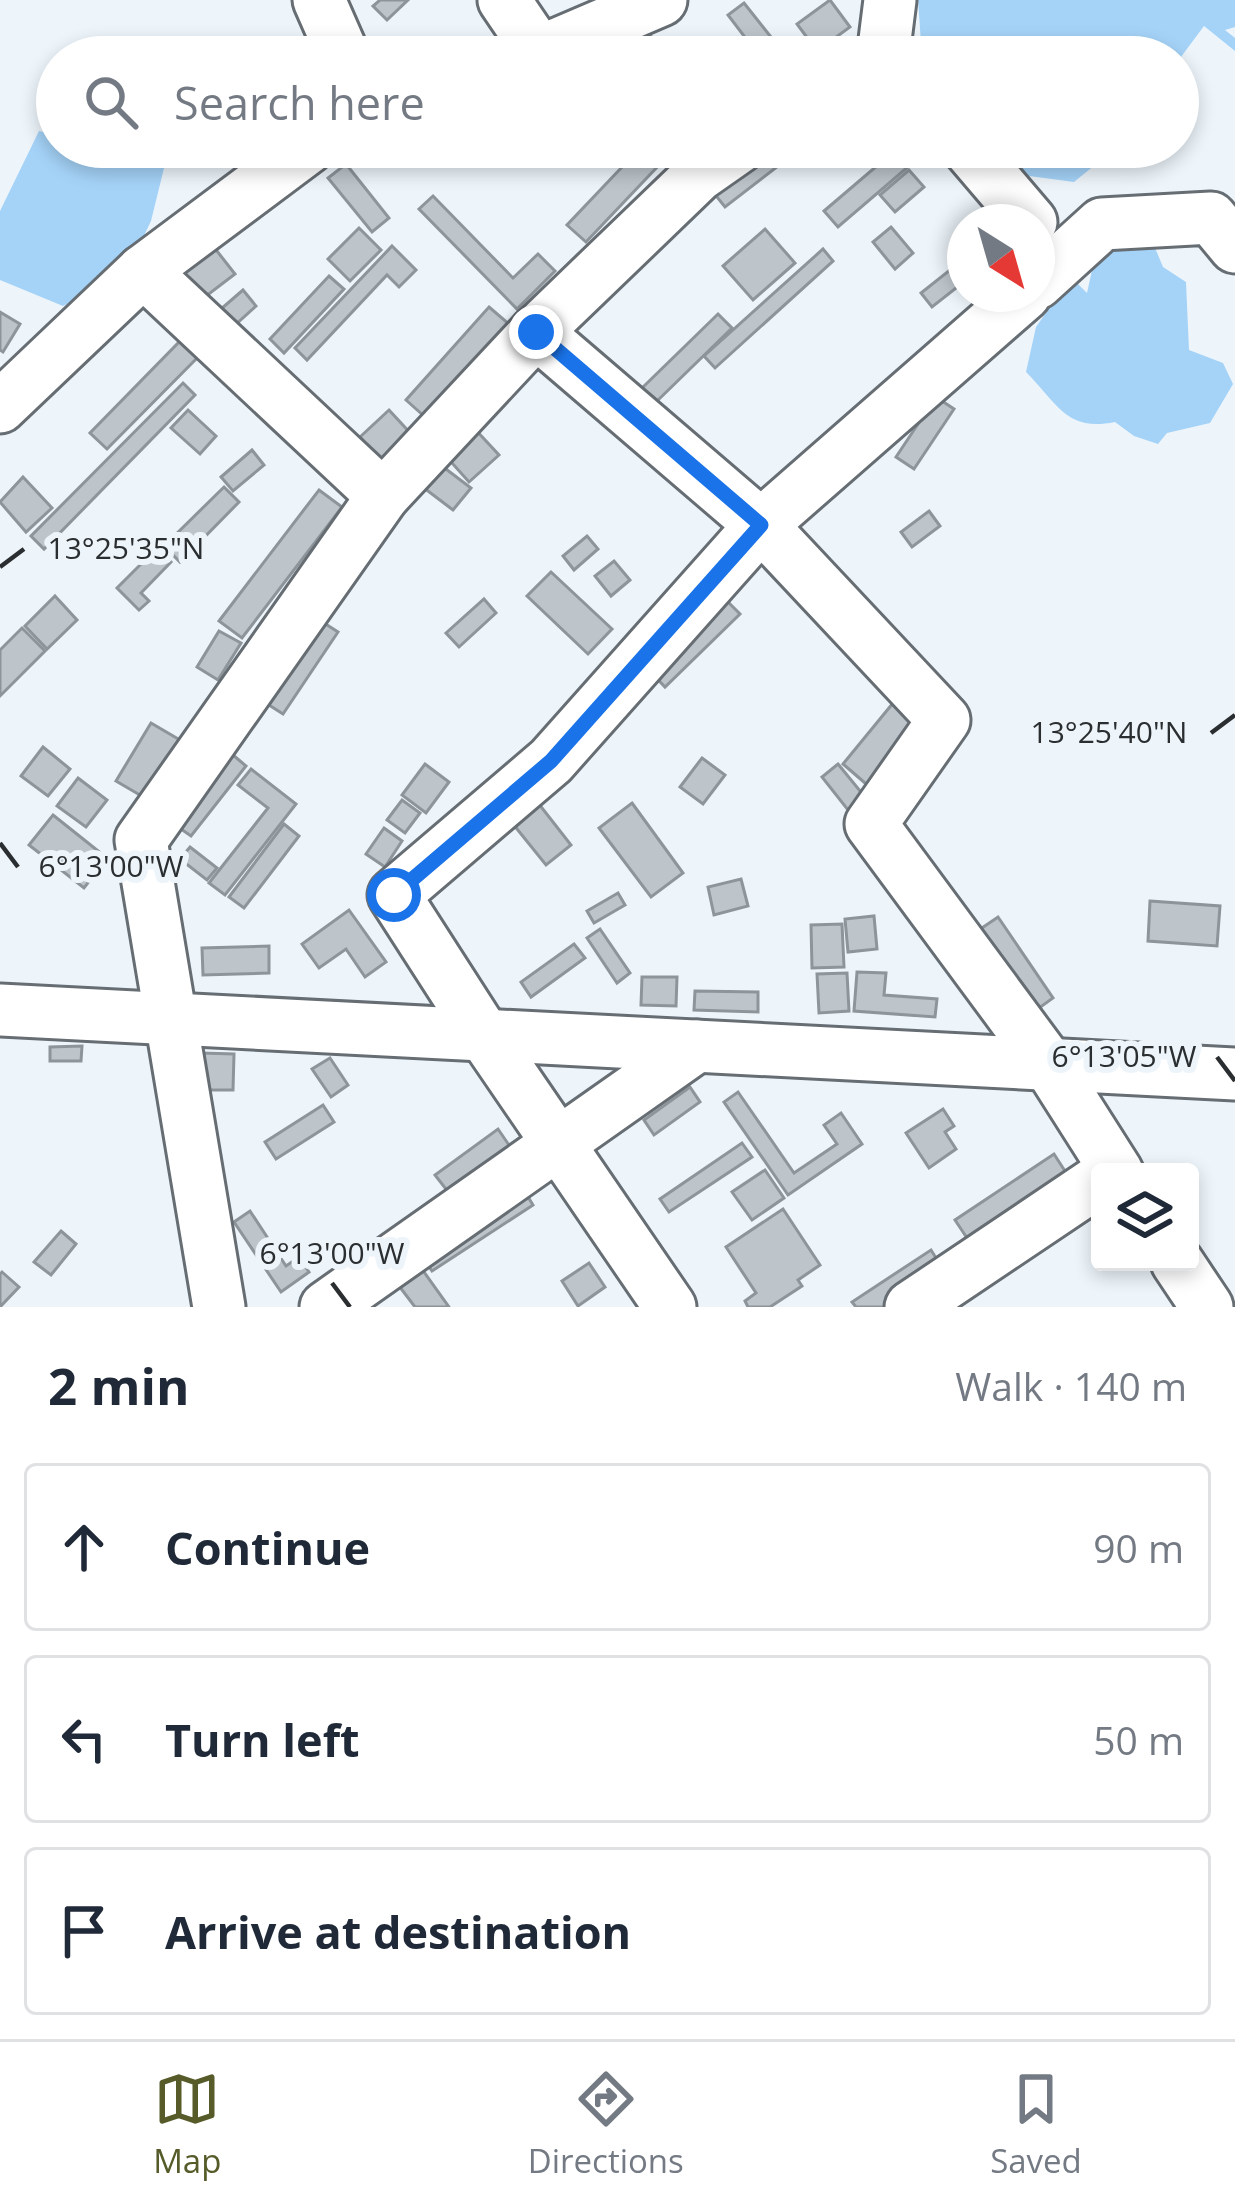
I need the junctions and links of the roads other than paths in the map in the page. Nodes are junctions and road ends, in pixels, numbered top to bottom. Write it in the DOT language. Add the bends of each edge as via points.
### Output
graph roads {
  1 [pos="319,0"];
  2 [pos="504,0"];
  3 [pos="661,0"];
  4 [pos="335,36"];
  5 [pos="524,36"];
  6 [pos="578,36"];
  7 [pos="281,168"];
  8 [pos="708,168"];
  9 [pos="982,168"];
  10 [pos="1009,204"];
  11 [pos="1055,244"];
  12 [pos="1235,247"];
  13 [pos="143,271"];
  14 [pos="1004,312"];
  15 [pos="536,332"];
  16 [pos="0,407"];
  17 [pos="382,496"];
  18 [pos="761,525"];
  19 [pos="0,1010"];
  20 [pos="172,1019"];
  21 [pos="484,1035"];
  22 [pos="697,1046"];
  23 [pos="1049,1065"];
  24 [pos="1235,1074"];
  25 [pos="561,1143"];
  26 [pos="1105,1163"];
  27 [pos="1091,1187"];
  28 [pos="1183,1271"];
  29 [pos="219,1307"];
  30 [pos="326,1307"];
  31 [pos="670,1307"];
  32 [pos="911,1307"];
  33 [pos="1207,1307"];
  1 -- 4 [label="street"];
  2 -- 5 [label="street"];
  3 -- 6 [label="street"];
  7 -- 13 [label="street"];
  8 -- 15 [label="street"];
  9 -- 10 [label="street"];
  11 -- 12 [label="street" via="1102,224 1211,218"];
  13 -- 16 [label="street"];
  13 -- 17 [label="street"];
  14 -- 18 [label="street"];
  15 -- 17 [label="street"];
  15 -- 18 [label="street"];
  17 -- 20 [label="street" via="141,840"];
  18 -- 21 [label="street" via="551,761 394,895"];
  18 -- 23 [label="street" via="944,720 871,824"];
  19 -- 20 [label="street"];
  20 -- 21 [label="street"];
  20 -- 29 [label="street"];
  21 -- 22 [label="street"];
  21 -- 25 [label="street"];
  22 -- 23 [label="street"];
  22 -- 25 [label="street"];
  23 -- 24 [label="street"];
  23 -- 26 [label="street"];
  25 -- 30 [label="street"];
  25 -- 31 [label="street"];
  27 -- 32 [label="street"];
  28 -- 33 [label="street"];
}
